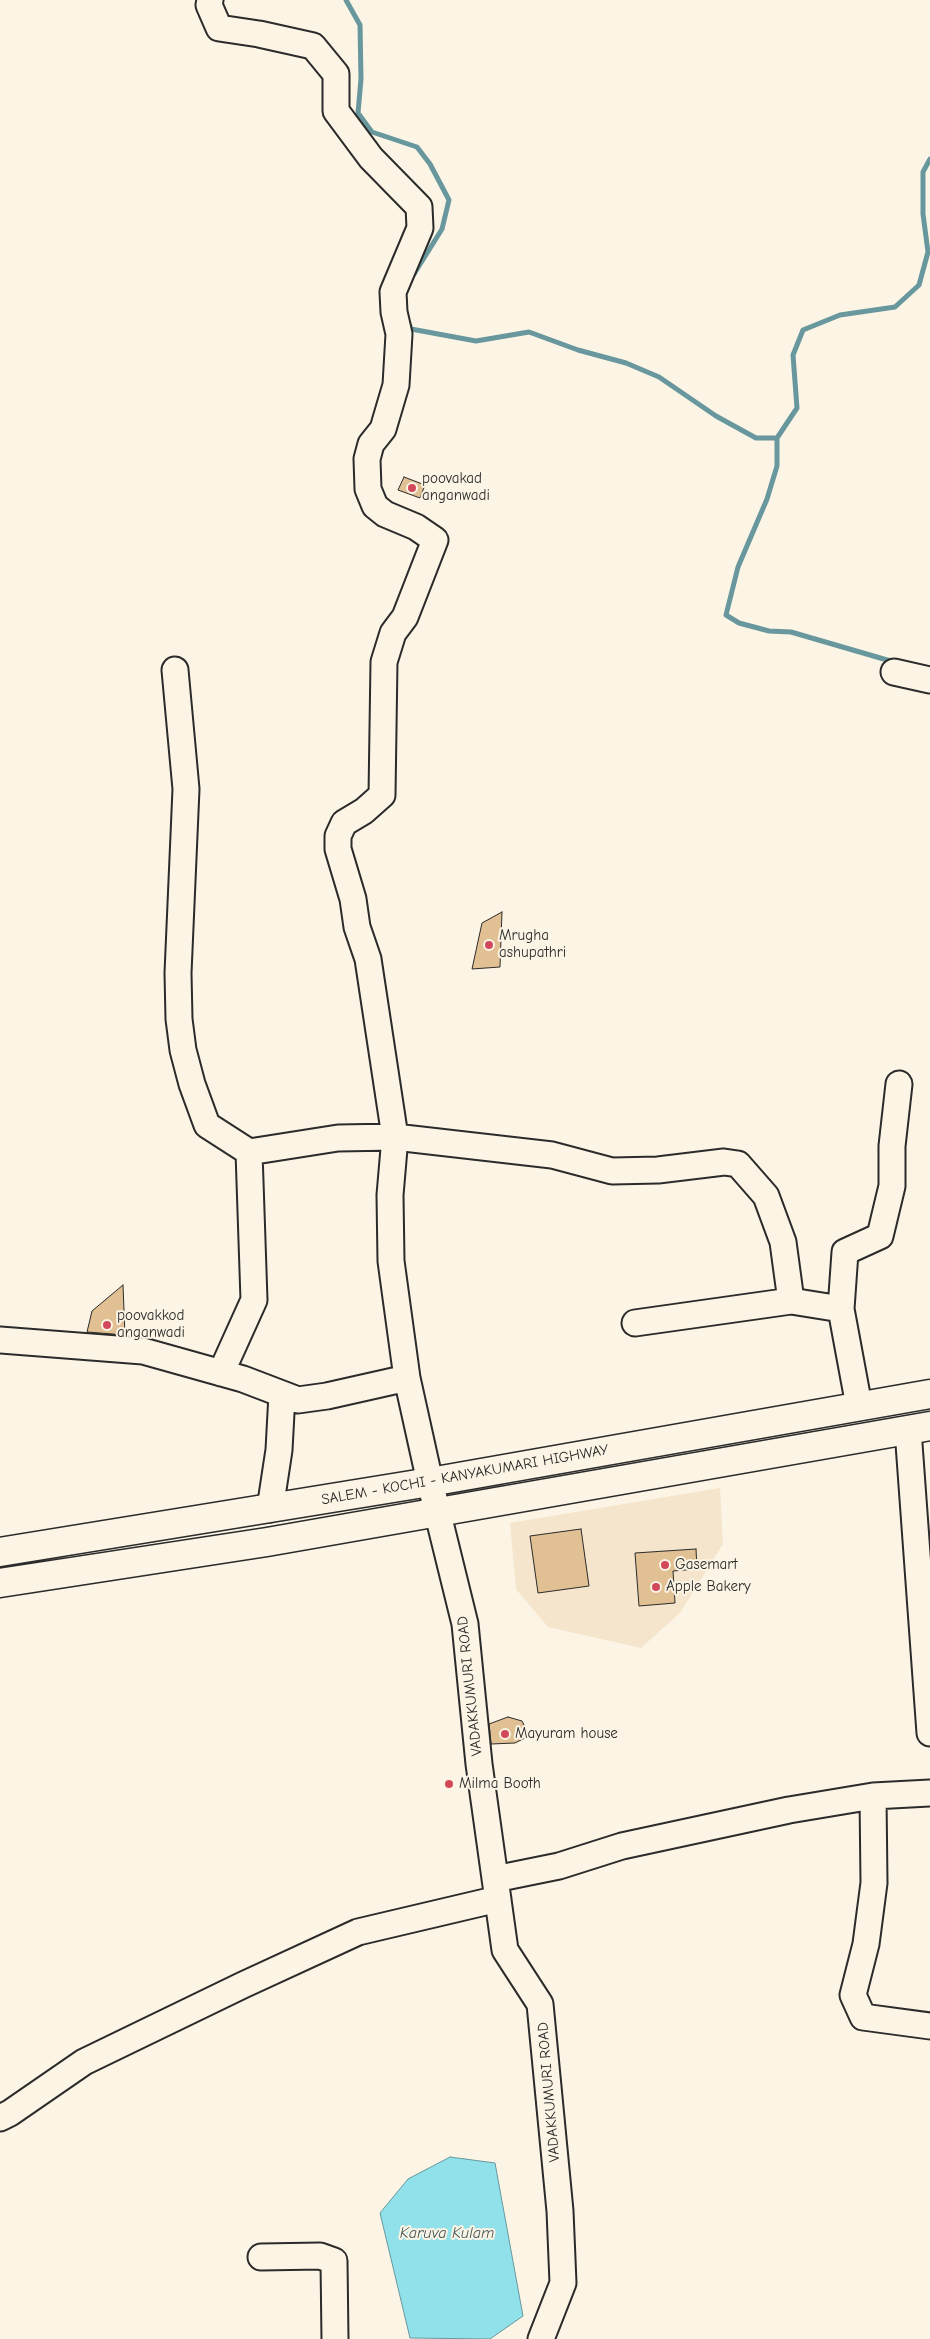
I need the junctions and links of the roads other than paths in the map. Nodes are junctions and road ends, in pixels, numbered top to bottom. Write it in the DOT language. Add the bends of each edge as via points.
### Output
graph roads {
  1 [pos="210,0"];
  2 [pos="174,670"];
  3 [pos="894,672"];
  4 [pos="930,680"];
  5 [pos="899,1084"];
  6 [pos="395,1137"];
  7 [pos="249,1152"];
  8 [pos="791,1300"];
  9 [pos="841,1309"];
  10 [pos="635,1322"];
  11 [pos="0,1340"];
  12 [pos="221,1373"];
  13 [pos="407,1378"];
  14 [pos="282,1394"];
  15 [pos="930,1394"];
  16 [pos="859,1406"];
  17 [pos="919,1428"];
  18 [pos="430,1482"];
  19 [pos="270,1509"];
  20 [pos="438,1512"];
  21 [pos="0,1552"];
  22 [pos="0,1583"];
  23 [pos="930,1733"];
  24 [pos="930,1793"];
  25 [pos="873,1796"];
  26 [pos="496,1889"];
  27 [pos="930,2026"];
  28 [pos="0,2118"];
  29 [pos="261,2256"];
  30 [pos="335,2339"];
  31 [pos="541,2339"];
  1 -- 6 [label="street, VADAKKUMURI ROAD" via="219,28 313,46 336,74 336,111 371,158 419,207 420,228 393,292 398,334 396,385 383,429 371,444 367,460 368,489 375,506 385,514 416,527 435,540 414,598 393,634 384,662 382,795 344,823 338,836 338,849 353,899 357,927 368,959"];
  2 -- 7 [label="street" via="186,789 178,973 183,1050 208,1125"];
  3 -- 4 [label="street"];
  5 -- 9 [label="street" via="892,1146 892,1186 880,1236 845,1252"];
  6 -- 7 [label="street" via="338,1138"];
  6 -- 8 [label="street" via="552,1155 612,1171 658,1170 724,1162 738,1164 766,1196 783,1242"];
  6 -- 13 [label="street, VADAKKUMURI ROAD" via="390,1195 391,1261"];
  7 -- 12 [label="street" via="254,1300"];
  8 -- 9 [label="street"];
  8 -- 10 [label="street"];
  9 -- 16 [label="street"];
  11 -- 12 [label="street" via="143,1351"];
  12 -- 14 [label="street"];
  13 -- 14 [label="street" via="298,1400"];
  13 -- 18 [label="street, VADAKKUMURI ROAD"];
  14 -- 19 [label="street" via="279,1450"];
  15 -- 16 [label="highway, SALEM - KOCHI - KANYAKUMARI HIGHWAY"];
  16 -- 18 [label="highway, SALEM - KOCHI - KANYAKUMARI HIGHWAY"];
  17 -- 20 [label="highway, SALEM - KOCHI - KANYAKUMARI HIGHWAY"];
  17 -- 23 [label="street"];
  18 -- 19 [label="highway, SALEM - KOCHI - KANYAKUMARI HIGHWAY"];
  18 -- 20 [label="street, VADAKKUMURI ROAD"];
  19 -- 21 [label="highway, SALEM - KOCHI - KANYAKUMARI HIGHWAY"];
  20 -- 22 [label="highway, SALEM - KOCHI - KANYAKUMARI HIGHWAY"];
  20 -- 26 [label="street, VADAKKUMURI ROAD" via="466,1624 479,1764"];
  24 -- 25 [label="street"];
  25 -- 26 [label="street" via="789,1810 622,1846"];
  25 -- 27 [label="street" via="874,1883 866,1944 853,1995 863,2017"];
  26 -- 28 [label="street" via="358,1932 243,1985 84,2062"];
  26 -- 31 [label="street, VADAKKUMURI ROAD" via="505,1950 540,2004 560,2211 563,2283"];
  29 -- 30 [label="street" via="320,2256 334,2261"];
}
